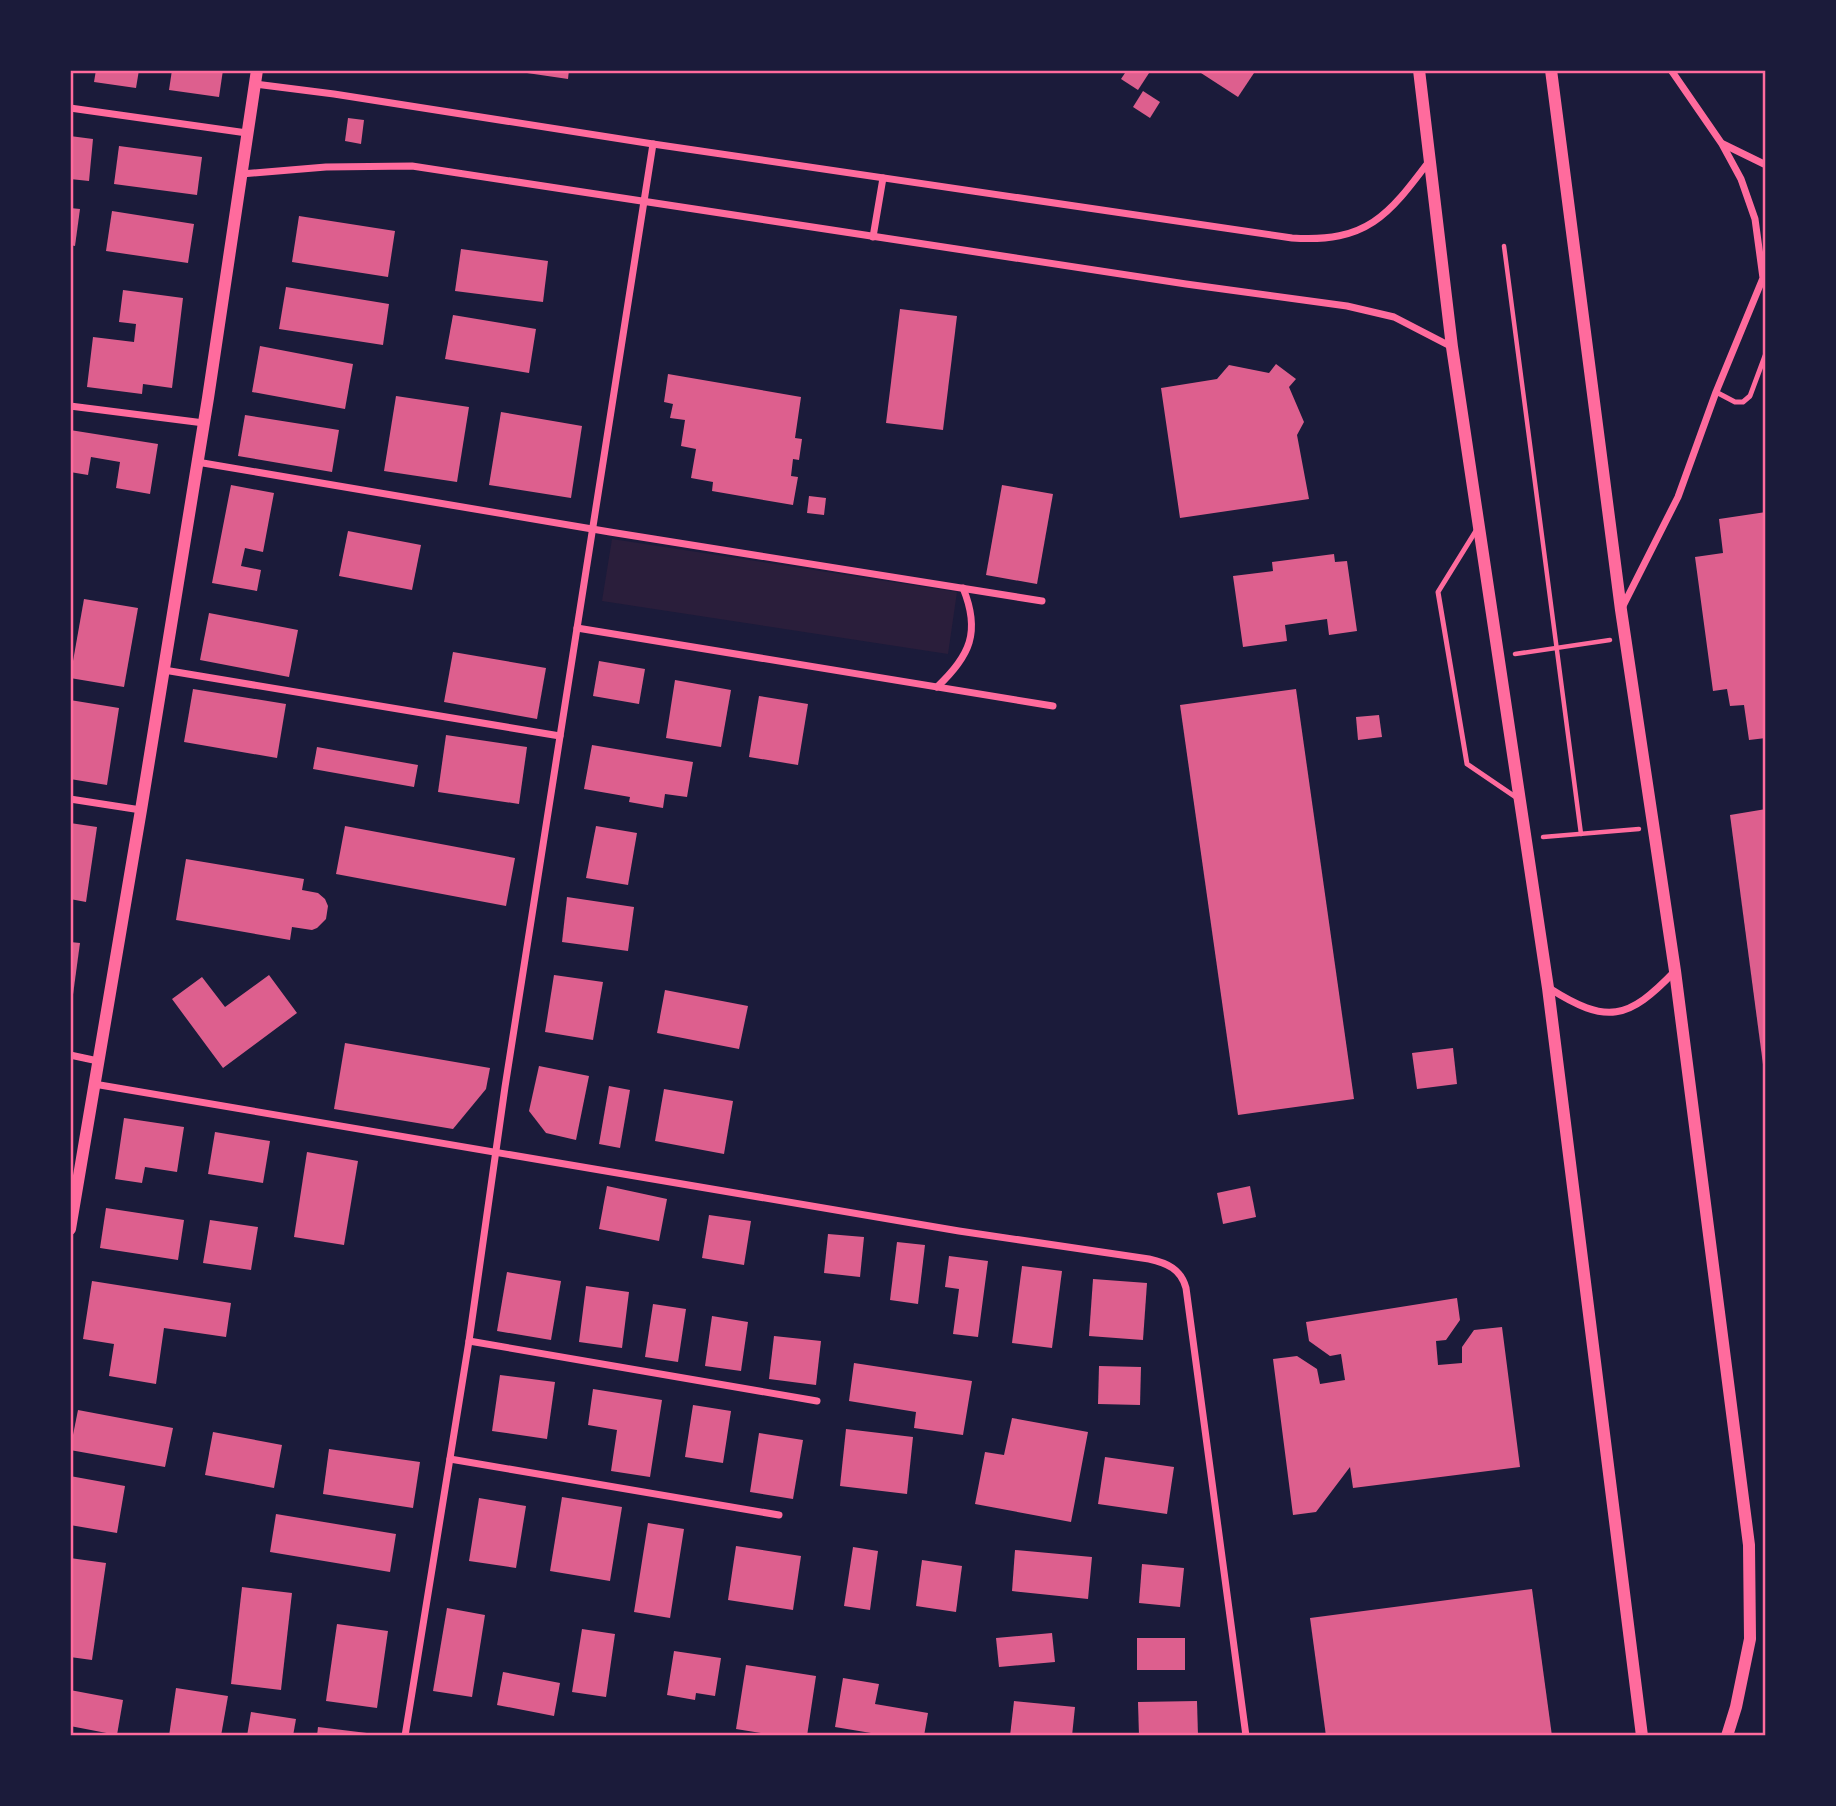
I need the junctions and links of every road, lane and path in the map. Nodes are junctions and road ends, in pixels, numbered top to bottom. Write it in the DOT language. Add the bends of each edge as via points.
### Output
graph roads {
  1 [pos="257,70"];
  2 [pos="1419,70"];
  3 [pos="1551,70"];
  4 [pos="1671,70"];
  5 [pos="255,83"];
  6 [pos="70,108"];
  7 [pos="247,133"];
  8 [pos="653,144"];
  9 [pos="1722,144"];
  10 [pos="1430,159"];
  11 [pos="1766,165"];
  12 [pos="241,174"];
  13 [pos="883,178"];
  14 [pos="646,202"];
  15 [pos="873,237"];
  16 [pos="1504,246"];
  17 [pos="1765,278"];
  18 [pos="1452,347"];
  19 [pos="1766,353"];
  20 [pos="1716,393"];
  21 [pos="70,406"];
  22 [pos="204,423"];
  23 [pos="197,463"];
  24 [pos="1479,527"];
  25 [pos="593,529"];
  26 [pos="963,588"];
  27 [pos="1042,601"];
  28 [pos="1620,610"];
  29 [pos="577,628"];
  30 [pos="1625,638"];
  31 [pos="1557,648"];
  32 [pos="1498,657"];
  33 [pos="164,670"];
  34 [pos="937,687"];
  35 [pos="1053,706"];
  36 [pos="560,736"];
  37 [pos="70,799"];
  38 [pos="1520,800"];
  39 [pos="141,810"];
  40 [pos="1654,828"];
  41 [pos="1581,834"];
  42 [pos="1524,839"];
  43 [pos="1675,971"];
  44 [pos="1549,988"];
  45 [pos="70,1055"];
  46 [pos="98,1061"];
  47 [pos="94,1084"];
  48 [pos="496,1153"];
  49 [pos="70,1229"];
  50 [pos="469,1341"];
  51 [pos="817,1401"];
  52 [pos="450,1459"];
  53 [pos="779,1515"];
  54 [pos="405,1736"];
  55 [pos="1246,1736"];
  56 [pos="1642,1736"];
  57 [pos="1727,1736"];
  1 -- 5 [label="street"];
  2 -- 10 [label="street"];
  3 -- 28 [label="street"];
  4 -- 9 [label="street"];
  5 -- 7 [label="street"];
  5 -- 8 [label="street"];
  6 -- 7 [label="street"];
  7 -- 12 [label="street"];
  8 -- 13 [label="street"];
  8 -- 14 [label="street"];
  9 -- 11 [label="street"];
  9 -- 17 [label="street" via="1751,207"];
  10 -- 13 [label="street" via="1379,220 1346,235 1309,239"];
  10 -- 18 [label="street"];
  12 -- 14 [label="street" via="412,166"];
  12 -- 22 [label="street"];
  13 -- 15 [label="street"];
  14 -- 15 [label="street"];
  14 -- 25 [label="street"];
  15 -- 18 [label="street" via="1347,306 1394,317"];
  16 -- 31 [label="path"];
  17 -- 20 [label="street"];
  18 -- 24 [label="street"];
  19 -- 20 [label="lane" via="1750,396 1743,402"];
  20 -- 28 [label="street" via="1678,497"];
  21 -- 22 [label="street"];
  22 -- 23 [label="street"];
  23 -- 25 [label="street"];
  23 -- 33 [label="street"];
  24 -- 32 [label="street"];
  24 -- 38 [label="lane" via="1438,592 1467,764"];
  25 -- 26 [label="street"];
  25 -- 29 [label="street"];
  26 -- 27 [label="street"];
  26 -- 34 [label="street" via="973,618 967,653"];
  28 -- 30 [label="street"];
  29 -- 34 [label="street"];
  29 -- 36 [label="street"];
  30 -- 31 [label="path"];
  30 -- 40 [label="street"];
  31 -- 32 [label="path"];
  31 -- 41 [label="path"];
  32 -- 38 [label="street"];
  33 -- 36 [label="street"];
  33 -- 39 [label="street"];
  34 -- 35 [label="street"];
  36 -- 48 [label="street"];
  37 -- 39 [label="street"];
  38 -- 42 [label="street"];
  39 -- 46 [label="street"];
  40 -- 41 [label="path"];
  40 -- 43 [label="street"];
  41 -- 42 [label="path"];
  42 -- 44 [label="street"];
  43 -- 44 [label="street" via="1641,1003 1614,1012 1587,1010"];
  43 -- 57 [label="street" via="1749,1545 1750,1639"];
  44 -- 56 [label="street"];
  45 -- 46 [label="street"];
  46 -- 47 [label="street"];
  47 -- 48 [label="street"];
  47 -- 49 [label="street"];
  48 -- 50 [label="street"];
  48 -- 55 [label="street" via="1149,1259 1176,1270 1186,1288"];
  50 -- 51 [label="street"];
  50 -- 52 [label="street"];
  52 -- 53 [label="street"];
  52 -- 54 [label="street"];
}
